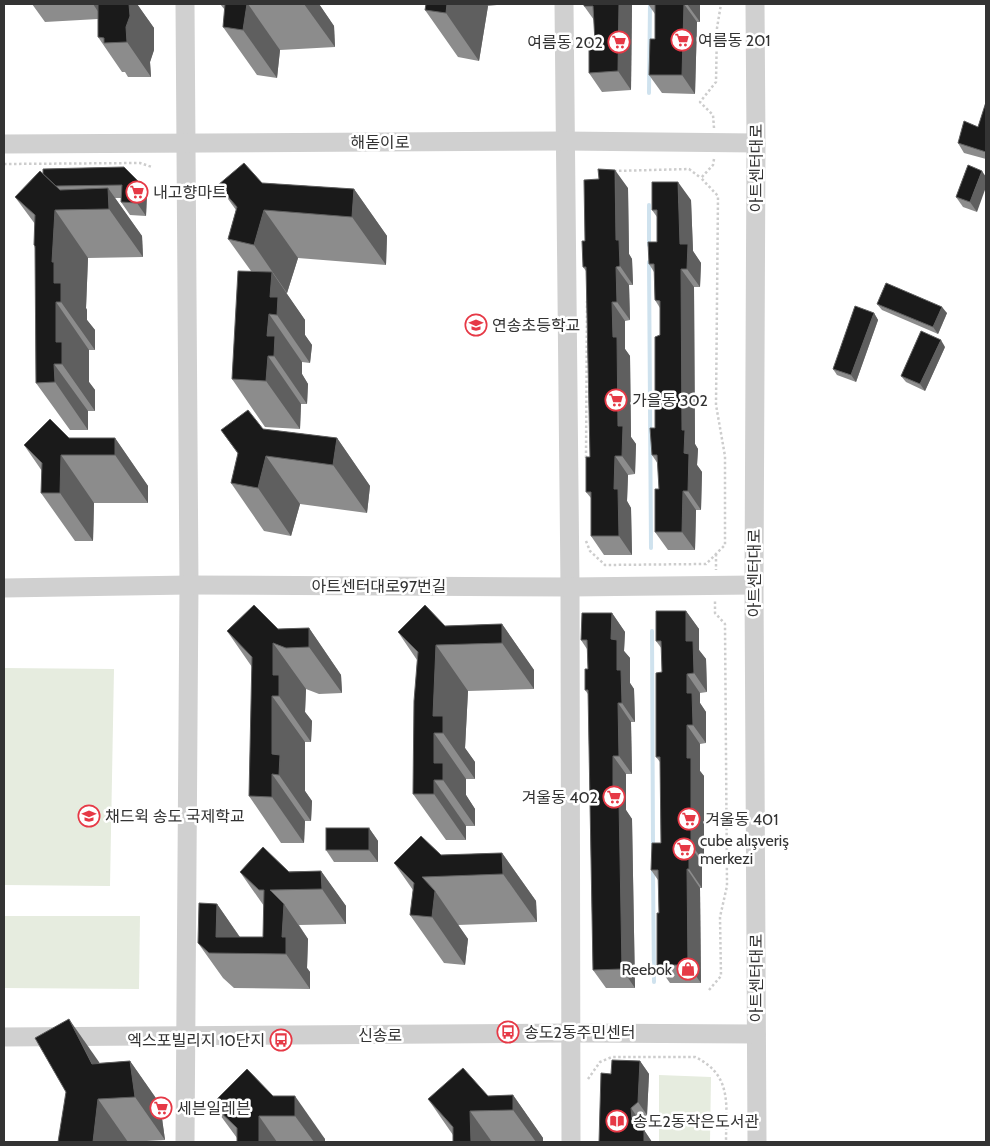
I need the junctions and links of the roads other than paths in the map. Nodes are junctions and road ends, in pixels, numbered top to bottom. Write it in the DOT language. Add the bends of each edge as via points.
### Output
graph roads {
  1 [pos="185,4"];
  2 [pos="564,4"];
  3 [pos="755,4"];
  4 [pos="564,141"];
  5 [pos="185,142"];
  6 [pos="756,143"];
  7 [pos="4,144"];
  8 [pos="189,585"];
  9 [pos="754,585"];
  10 [pos="570,587"];
  11 [pos="4,588"];
  12 [pos="570,1033"];
  13 [pos="756,1034"];
  14 [pos="186,1036"];
  15 [pos="4,1037"];
  16 [pos="185,1142"];
  17 [pos="571,1142"];
  18 [pos="757,1142"];
  1 -- 5 [label="street"];
  2 -- 4 [label="street"];
  3 -- 6 [label="street, 아트센터대로"];
  4 -- 5 [label="street, 해돋이로"];
  4 -- 6 [label="street, 해돋이로"];
  4 -- 10 [label="street"];
  5 -- 7 [label="street, 해돋이로"];
  5 -- 8 [label="street"];
  6 -- 9 [label="street, 아트센터대로"];
  8 -- 10 [label="street, 아트센터대로97번길"];
  8 -- 11 [label="street, 아트센터대로97번길"];
  8 -- 14 [label="street"];
  9 -- 10 [label="street, 아트센터대로97번길"];
  9 -- 13 [label="street, 아트센터대로"];
  10 -- 12 [label="street"];
  12 -- 13 [label="street, 신송로"];
  12 -- 14 [label="street, 신송로"];
  12 -- 17 [label="street"];
  13 -- 18 [label="street, 아트센터대로"];
  14 -- 15 [label="street, 신송로"];
  14 -- 16 [label="street"];
}
